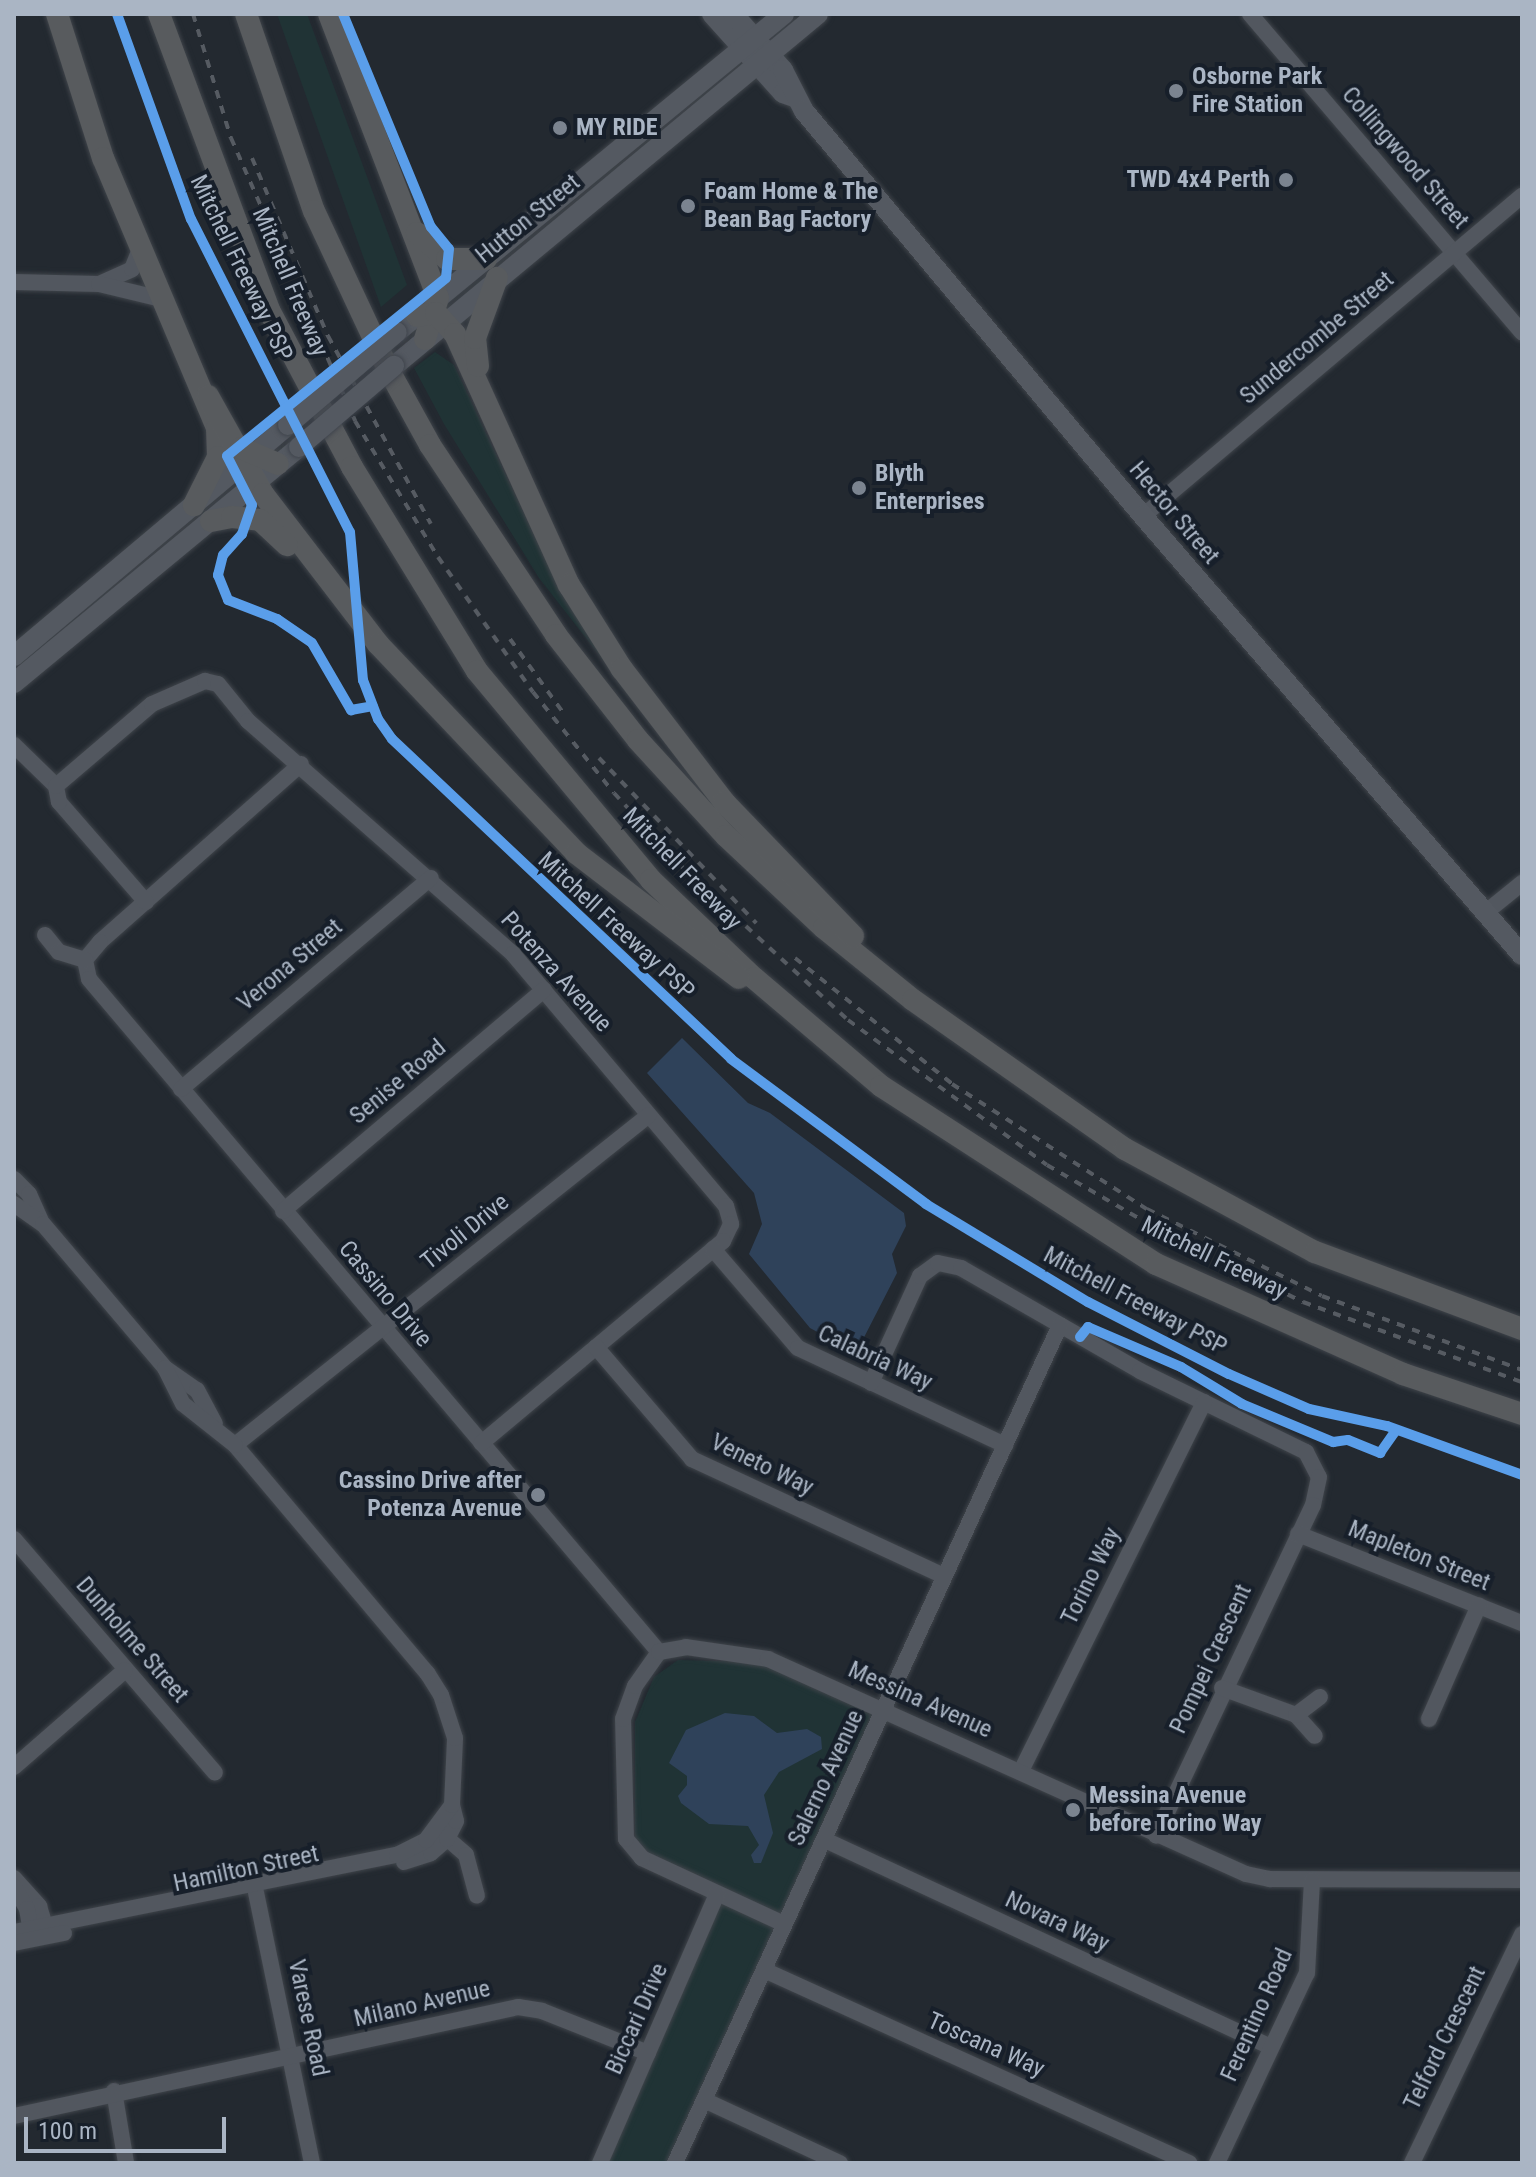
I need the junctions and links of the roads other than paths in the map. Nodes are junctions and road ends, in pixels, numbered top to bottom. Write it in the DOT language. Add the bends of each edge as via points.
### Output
graph roads {
  1 [pos="57,14"];
  2 [pos="159,14"];
  3 [pos="246,14"];
  4 [pos="329,14"];
  5 [pos="784,14"];
  6 [pos="818,14"];
  7 [pos="1250,14"];
  8 [pos="721,17"];
  9 [pos="748,43"];
  10 [pos="764,60"];
  11 [pos="730,90"];
  12 [pos="682,98"];
  13 [pos="798,103"];
  14 [pos="1522,196"];
  15 [pos="406,220"];
  16 [pos="140,249"];
  17 [pos="1455,253"];
  18 [pos="491,269"];
  19 [pos="14,282"];
  20 [pos="99,284"];
  21 [pos="161,299"];
  22 [pos="440,310"];
  23 [pos="1522,333"];
  24 [pos="425,339"];
  25 [pos="482,387"];
  26 [pos="208,396"];
  27 [pos="257,455"];
  28 [pos="258,481"];
  29 [pos="194,505"];
  30 [pos="1143,516"];
  31 [pos="211,521"];
  32 [pos="310,561"];
  33 [pos="14,656"];
  34 [pos="14,683"];
  35 [pos="14,745"];
  36 [pos="301,764"];
  37 [pos="56,786"];
  38 [pos="431,878"];
  39 [pos="1522,883"];
  40 [pos="146,902"];
  41 [pos="1485,913"];
  42 [pos="45,935"];
  43 [pos="1522,955"];
  44 [pos="85,960"];
  45 [pos="544,990"];
  46 [pos="913,1000"];
  47 [pos="812,1029"];
  48 [pos="181,1089"];
  49 [pos="649,1115"];
  50 [pos="14,1179"];
  51 [pos="14,1204"];
  52 [pos="283,1211"];
  53 [pos="43,1224"];
  54 [pos="713,1249"];
  55 [pos="1060,1325"];
  56 [pos="383,1328"];
  57 [pos="1522,1329"];
  58 [pos="596,1347"];
  59 [pos="871,1383"];
  60 [pos="1204,1402"];
  61 [pos="1522,1414"];
  62 [pos="481,1443"];
  63 [pos="235,1445"];
  64 [pos="1005,1445"];
  65 [pos="1298,1534"];
  66 [pos="14,1539"];
  67 [pos="944,1576"];
  68 [pos="1479,1605"];
  69 [pos="1522,1623"];
  70 [pos="659,1652"];
  71 [pos="125,1670"];
  72 [pos="1222,1688"];
  73 [pos="1320,1697"];
  74 [pos="884,1710"];
  75 [pos="1296,1715"];
  76 [pos="1429,1719"];
  77 [pos="1315,1736"];
  78 [pos="14,1767"];
  79 [pos="1021,1771"];
  80 [pos="215,1773"];
  81 [pos="442,1834"];
  82 [pos="1156,1836"];
  83 [pos="825,1840"];
  84 [pos="14,1878"];
  85 [pos="1312,1880"];
  86 [pos="1522,1880"];
  87 [pos="14,1887"];
  88 [pos="256,1888"];
  89 [pos="717,1894"];
  90 [pos="477,1896"];
  91 [pos="784,1924"];
  92 [pos="34,1932"];
  93 [pos="1522,1934"];
  94 [pos="14,1943"];
  95 [pos="764,1970"];
  96 [pos="1270,2047"];
  97 [pos="648,2053"];
  98 [pos="293,2057"];
  99 [pos="114,2091"];
  100 [pos="704,2100"];
  101 [pos="14,2116"];
  102 [pos="126,2163"];
  103 [pos="312,2163"];
  104 [pos="600,2163"];
  105 [pos="675,2163"];
  106 [pos="840,2163"];
  107 [pos="1189,2163"];
  108 [pos="1217,2163"];
  109 [pos="1412,2163"];
  1 -- 16 [label="highway" via="103,158"];
  2 -- 47 [label="highway, Mitchell Freeway" via="269,310 427,596 477,671 651,880"];
  3 -- 46 [label="highway, Mitchell Freeway" via="309,197 349,290 430,445 488,538 629,728 697,806 792,900"];
  4 -- 15 [label="highway"];
  5 -- 9 [label="main road, Hutton Street"];
  6 -- 10 [label="main road, Hutton Street"];
  7 -- 17 [label="street, Collingwood Street"];
  8 -- 9 [label="main road, Hector Street"];
  8 -- 12 [label="main road" via="720,44"];
  9 -- 10 [label="main road, Hector Street"];
  9 -- 12 [label="main road, Hutton Street"];
  10 -- 11 [label="main road, Hutton Street"];
  10 -- 13 [label="main road, Hector Street" via="794,86"];
  11 -- 13 [label="main road" via="749,85 784,105"];
  11 -- 18 [label="main road, Hutton Street"];
  12 -- 18 [label="main road, Hutton Street"];
  13 -- 30 [label="main road, Hector Street"];
  14 -- 17 [label="street, Sundercombe Street"];
  15 -- 18 [label="highway" via="447,259"];
  15 -- 22 [label="highway"];
  16 -- 20 [label="street" via="132,269"];
  16 -- 21 [label="highway"];
  17 -- 23 [label="street, Collingwood Street"];
  17 -- 30 [label="street, Sundercombe Street"];
  18 -- 22 [label="main road, Hutton Street"];
  18 -- 25 [label="highway" via="475,338"];
  19 -- 20 [label="street"];
  20 -- 21 [label="street"];
  21 -- 26 [label="highway"];
  22 -- 24 [label="highway"];
  22 -- 25 [label="highway"];
  22 -- 27 [label="main road, Hutton Street, bridge" via="397,332"];
  24 -- 27 [label="main road, Hutton Street, bridge" via="299,447"];
  25 -- 46 [label="highway" via="569,585 622,669 724,802"];
  26 -- 27 [label="highway"];
  26 -- 29 [label="highway" via="220,444"];
  27 -- 28 [label="highway"];
  27 -- 29 [label="main road, Hutton Street"];
  28 -- 31 [label="main road"];
  28 -- 32 [label="highway"];
  29 -- 33 [label="main road, Hutton Street"];
  30 -- 41 [label="main road, Hector Street"];
  31 -- 32 [label="highway" via="260,520 296,556"];
  31 -- 34 [label="main road"];
  32 -- 47 [label="highway" via="378,644 576,853 680,937"];
  35 -- 37 [label="street"];
  36 -- 37 [label="street, Potenza Avenue" via="248,721 218,684 205,681 152,704"];
  36 -- 38 [label="street, Potenza Avenue"];
  36 -- 40 [label="street"];
  37 -- 40 [label="street" via="59,802"];
  38 -- 45 [label="street, Potenza Avenue"];
  38 -- 48 [label="street, Verona Street"];
  39 -- 41 [label="street"];
  40 -- 44 [label="street"];
  41 -- 43 [label="main road, Hector Street"];
  42 -- 44 [label="street" via="59,952"];
  44 -- 48 [label="street, Cassino Drive" via="89,979"];
  45 -- 49 [label="street, Potenza Avenue"];
  45 -- 52 [label="street, Senise Road"];
  46 -- 57 [label="highway, Mitchell Freeway" via="1052,1100 1204,1195 1315,1252"];
  47 -- 61 [label="highway, Mitchell Freeway" via="881,1086 1156,1264 1403,1374"];
  48 -- 52 [label="street, Cassino Drive"];
  49 -- 54 [label="street, Potenza Avenue" via="726,1206 731,1224"];
  49 -- 56 [label="street, Tivoli Drive"];
  50 -- 53 [label="street, Hamilton Street" via="29,1194"];
  51 -- 53 [label="street, Hamilton Street"];
  52 -- 56 [label="street, Cassino Drive"];
  53 -- 63 [label="street, Hamilton Street" via="165,1368 197,1390 216,1426"];
  54 -- 58 [label="street, Potenza Avenue"];
  54 -- 59 [label="street, Calabria Way" via="798,1348"];
  55 -- 59 [label="street, Pompei Crescent" via="961,1268 938,1263 920,1276"];
  55 -- 60 [label="street, Pompei Crescent"];
  55 -- 64 [label="street, Salerno Avenue"];
  56 -- 62 [label="street, Cassino Drive"];
  56 -- 63 [label="street, Tivoli Drive"];
  58 -- 62 [label="street, Potenza Avenue"];
  58 -- 67 [label="street, Veneto Way" via="692,1459"];
  59 -- 64 [label="street, Calabria Way"];
  60 -- 65 [label="street, Pompei Crescent" via="1306,1452 1319,1477 1313,1505"];
  60 -- 79 [label="street, Torino Way"];
  62 -- 70 [label="street, Cassino Drive"];
  63 -- 81 [label="street, Hamilton Street" via="441,1695 457,1759 452,1805"];
  64 -- 67 [label="street, Salerno Avenue"];
  65 -- 68 [label="street, Mapleton Street"];
  65 -- 72 [label="street, Pompei Crescent"];
  66 -- 71 [label="street, Dunholme Street"];
  67 -- 74 [label="street, Salerno Avenue"];
  68 -- 69 [label="street, Mapleton Street"];
  68 -- 76 [label="street"];
  70 -- 74 [label="street, Messina Avenue" via="686,1647 742,1652"];
  70 -- 89 [label="street" via="635,1686 623,1719 626,1839 642,1858"];
  71 -- 78 [label="street"];
  71 -- 80 [label="street, Dunholme Street"];
  72 -- 75 [label="street"];
  72 -- 82 [label="street, Pompei Crescent"];
  73 -- 75 [label="street"];
  74 -- 79 [label="street, Messina Avenue"];
  74 -- 83 [label="street, Salerno Avenue"];
  75 -- 77 [label="street"];
  79 -- 82 [label="street, Messina Avenue"];
  81 -- 88 [label="street, Hamilton Street" via="415,1849 352,1868"];
  81 -- 90 [label="street" via="466,1855"];
  82 -- 85 [label="street, Messina Avenue" via="1246,1874"];
  83 -- 91 [label="street, Salerno Avenue"];
  83 -- 96 [label="street, Novara Way"];
  84 -- 92 [label="street" via="35,1899"];
  85 -- 86 [label="street, Messina Avenue"];
  85 -- 96 [label="street, Ferentino Road" via="1307,1973"];
  87 -- 92 [label="street"];
  88 -- 92 [label="street, Hamilton Street"];
  88 -- 98 [label="street, Varese Road"];
  89 -- 91 [label="street"];
  89 -- 97 [label="street, Biccari Drive"];
  91 -- 95 [label="street, Salerno Avenue"];
  92 -- 94 [label="street, Hamilton Street"];
  93 -- 109 [label="street, Telford Crescent"];
  95 -- 100 [label="street, Salerno Avenue"];
  95 -- 107 [label="street, Toscana Way"];
  96 -- 108 [label="street, Ferentino Road"];
  97 -- 98 [label="street, Milano Avenue" via="542,2011 518,2007"];
  97 -- 104 [label="street, Biccari Drive"];
  98 -- 99 [label="street, Milano Avenue"];
  98 -- 103 [label="street, Varese Road"];
  99 -- 101 [label="street, Milano Avenue"];
  99 -- 102 [label="street"];
  100 -- 105 [label="street, Salerno Avenue"];
  100 -- 106 [label="street"];
}
